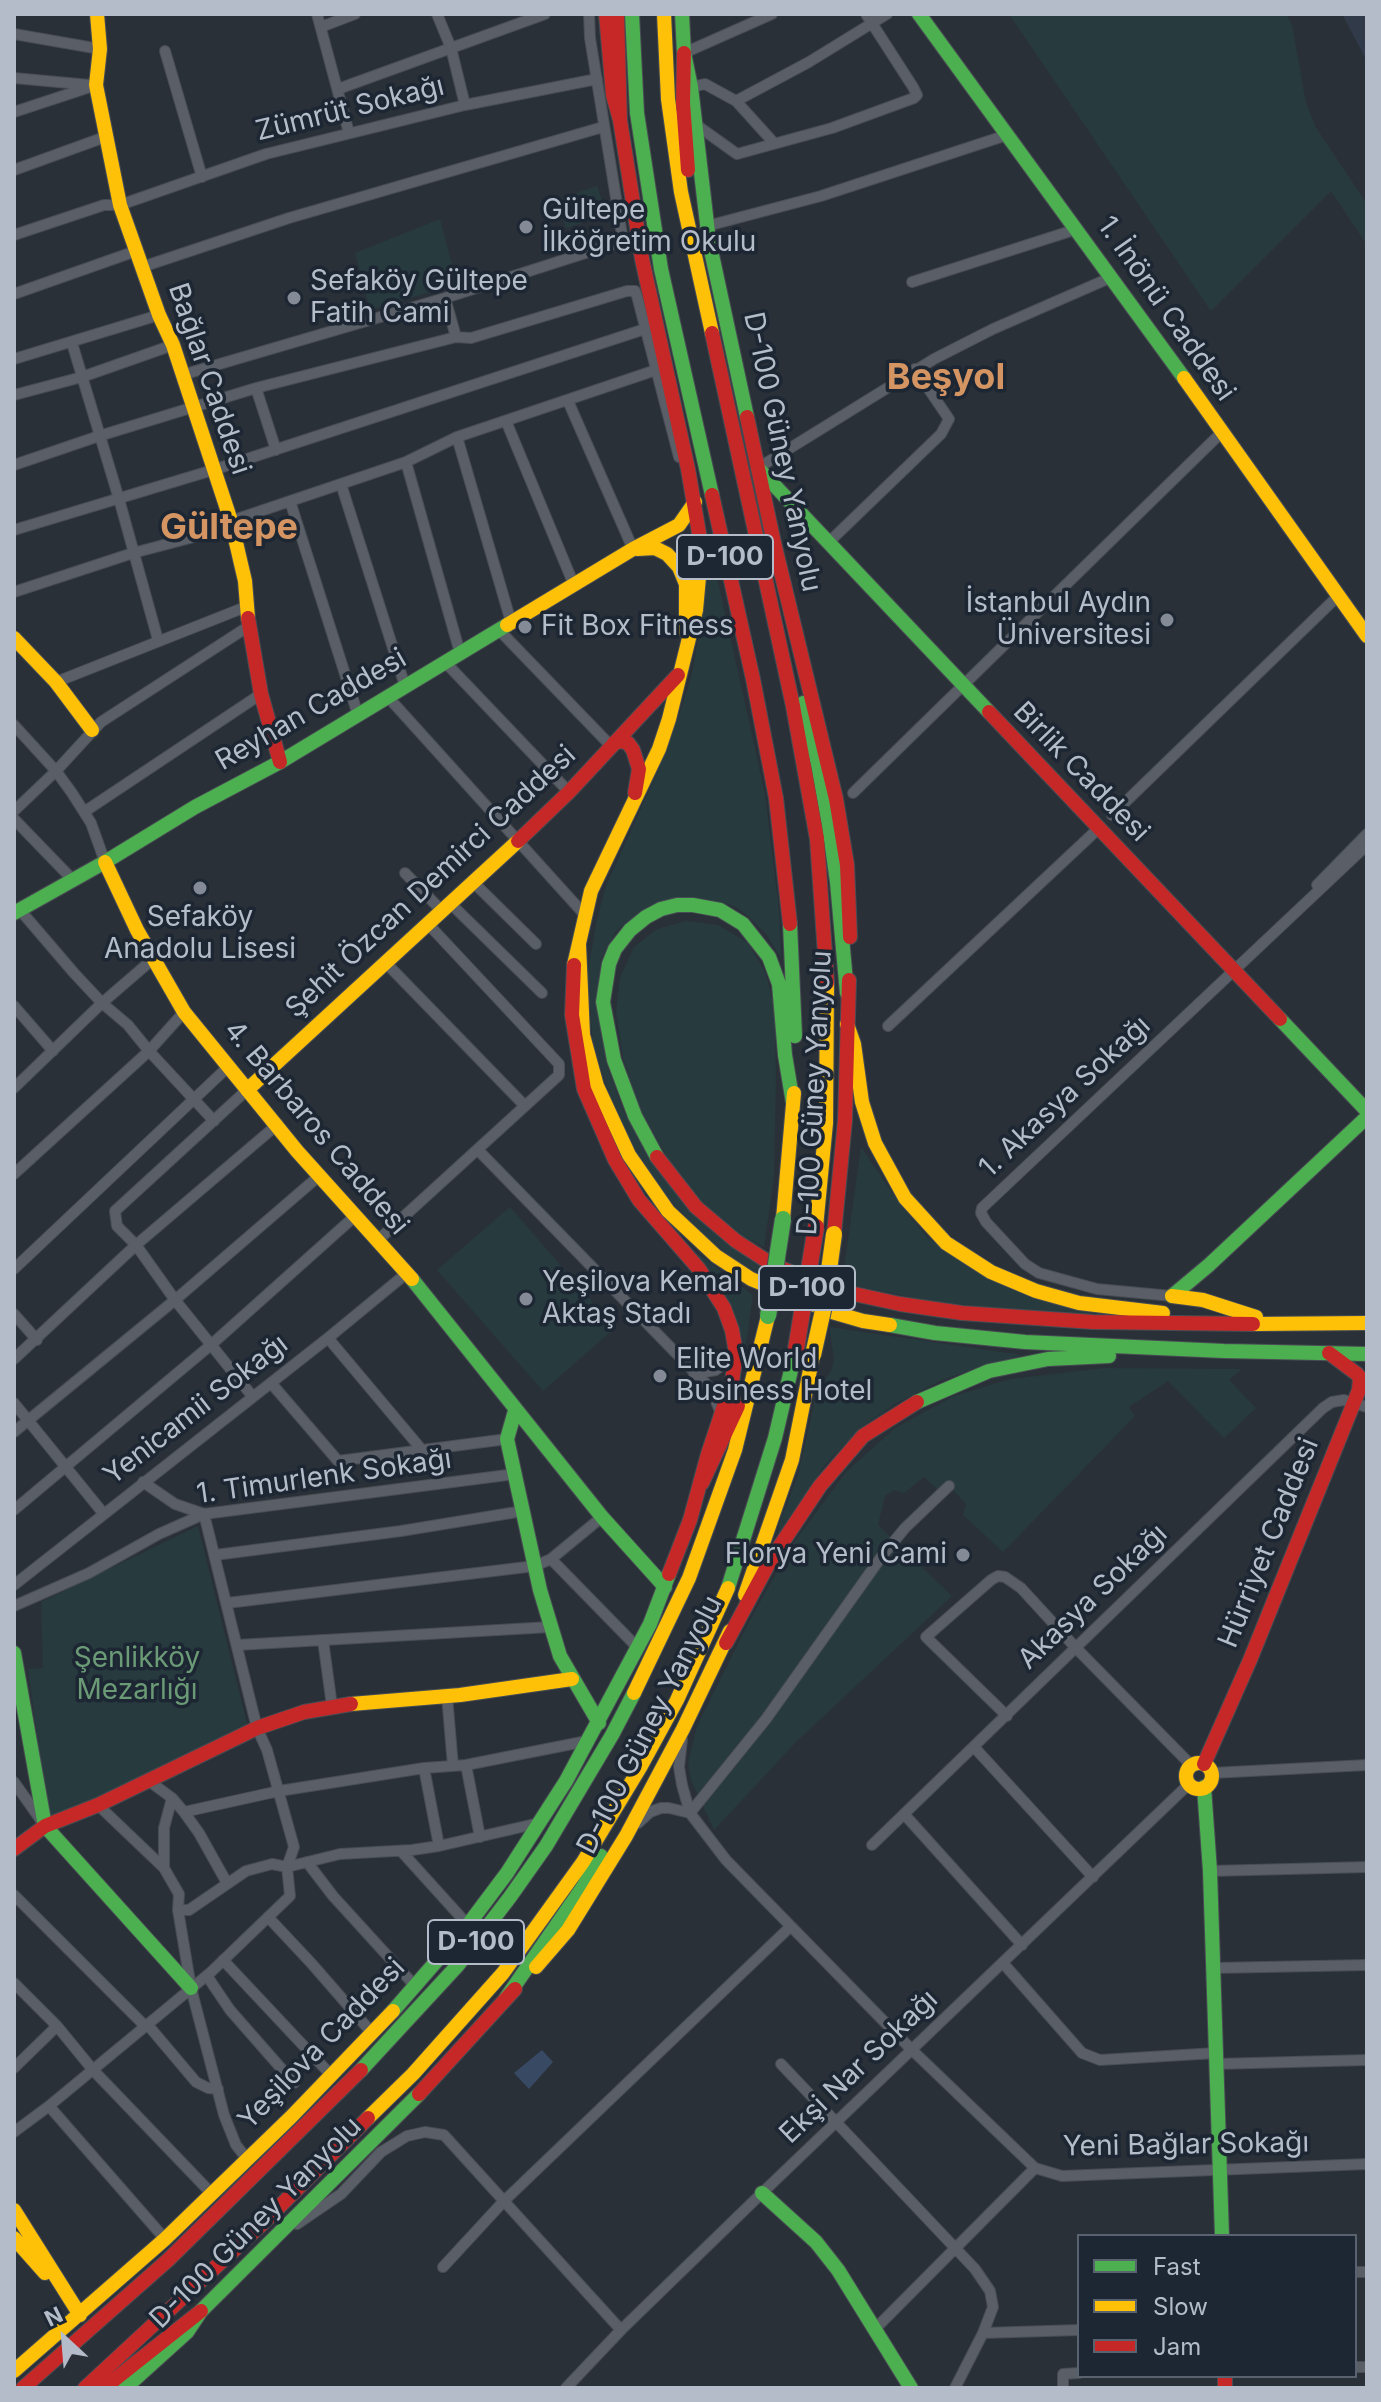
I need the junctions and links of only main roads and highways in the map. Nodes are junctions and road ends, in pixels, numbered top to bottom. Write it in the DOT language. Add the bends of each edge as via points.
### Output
graph roads {
  1 [pos="97,14"];
  2 [pos="606,14"];
  3 [pos="617,14"];
  4 [pos="632,14"];
  5 [pos="664,14"];
  6 [pos="682,14"];
  7 [pos="919,14"];
  8 [pos="684,53"];
  9 [pos="620,120"];
  10 [pos="681,192"];
  11 [pos="758,468"];
  12 [pos="695,502"];
  13 [pos="633,549"];
  14 [pos="773,614"];
  15 [pos="1367,636"];
  16 [pos="14,638"];
  17 [pos="684,652"];
  18 [pos="678,675"];
  19 [pos="92,730"];
  20 [pos="613,745"];
  21 [pos="280,762"];
  22 [pos="633,802"];
  23 [pos="105,862"];
  24 [pos="17,912"];
  25 [pos="579,945"];
  26 [pos="847,993"];
  27 [pos="847,1024"];
  28 [pos="247,1090"];
  29 [pos="793,1103"];
  30 [pos="1367,1111"];
  31 [pos="1367,1117"];
  32 [pos="1209,1265"];
  33 [pos="1203,1300"];
  34 [pos="1229,1323"];
  35 [pos="1367,1323"];
  36 [pos="1278,1324"];
  37 [pos="1224,1351"];
  38 [pos="1329,1353"];
  39 [pos="1365,1355"];
  40 [pos="755,1376"];
  41 [pos="1361,1405"];
  42 [pos="515,1411"];
  43 [pos="702,1483"];
  44 [pos="665,1587"];
  45 [pos="726,1643"];
  46 [pos="14,1653"];
  47 [pos="572,1679"];
  48 [pos="16,1680"];
  49 [pos="599,1723"];
  50 [pos="625,1794"];
  51 [pos="45,1826"];
  52 [pos="14,1849"];
  53 [pos="191,1988"];
  54 [pos="506,1998"];
  55 [pos="762,2193"];
  56 [pos="14,2210"];
  57 [pos="1222,2234"];
  58 [pos="14,2238"];
  59 [pos="69,2300"];
  60 [pos="201,2311"];
  61 [pos="80,2315"];
  62 [pos="14,2371"];
  63 [pos="23,2388"];
  64 [pos="85,2388"];
  65 [pos="104,2388"];
  66 [pos="125,2388"];
  67 [pos="911,2388"];
  1 -- 21 [label="main road, Bağlar Caddesi" via="96,85 120,205 232,524 261,694"];
  2 -- 9 [label="main road"];
  3 -- 9 [label="main road"];
  4 -- 29 [label="main road, D-100" via="637,113 661,269 776,798 792,943"];
  5 -- 10 [label="main road, D-100" via="668,99"];
  6 -- 8 [label="main road, D-100 Güney Yanyolu"];
  7 -- 15 [label="main road, 1. İnönü Caddesi"];
  8 -- 10 [label="main road" via="688,174"];
  8 -- 11 [label="main road, D-100 Güney Yanyolu" via="707,226"];
  9 -- 12 [label="main road" via="642,259"];
  10 -- 14 [label="main road, D-100"];
  11 -- 26 [label="main road, D-100 Güney Yanyolu" via="845,847"];
  11 -- 30 [label="main road, Birlik Caddesi"];
  12 -- 13 [label="main road, Reyhan Caddesi" via="679,525"];
  12 -- 17 [label="main road" via="700,582"];
  13 -- 17 [label="main road" via="655,548 679,567 687,593"];
  13 -- 21 [label="main road, Reyhan Caddesi"];
  14 -- 26 [label="main road" via="799,688 821,779"];
  14 -- 50 [label="main road, D-100, bridge" via="811,799 827,958 826,1123 816,1227 775,1438 727,1592"];
  16 -- 19 [label="main road"];
  17 -- 18 [label="main road"];
  18 -- 20 [label="main road, Şehit Özcan Demirci Caddesi"];
  18 -- 22 [label="main road" via="659,749"];
  20 -- 22 [label="main road" via="628,743 638,760"];
  20 -- 28 [label="main road, Şehit Özcan Demirci Caddesi" via="474,883"];
  21 -- 23 [label="main road, Reyhan Caddesi"];
  22 -- 25 [label="main road" via="591,891"];
  23 -- 24 [label="main road, Reyhan Caddesi"];
  23 -- 28 [label="main road, 4. Barbaros Caddesi" via="184,1012"];
  25 -- 37 [label="main road" via="583,1035 597,1086 619,1135 668,1211 731,1267 799,1300 897,1327 1025,1342"];
  25 -- 43 [label="main road" via="572,1015 591,1109 639,1200 713,1288 736,1353"];
  26 -- 27 [label="main road, D-100 Güney Yanyolu"];
  27 -- 34 [label="main road" via="862,1102 883,1162 905,1198 946,1243 991,1272 1036,1291 1079,1303"];
  27 -- 45 [label="main road, D-100 Güney Yanyolu, bridge" via="845,1120 824,1306 792,1460"];
  28 -- 42 [label="main road, 4. Barbaros Caddesi" via="407,1273"];
  29 -- 34 [label="main road" via="779,984 753,934 720,910 693,905 661,909 630,930 609,964 603,1002 627,1097 651,1146 683,1192 753,1253 836,1290 929,1309 1093,1322"];
  29 -- 40 [label="main road, D-100, bridge" via="783,1219"];
  31 -- 32 [label="main road"];
  32 -- 33 [label="main road"];
  32 -- 33 [label="main road" via="1172,1296"];
  33 -- 36 [label="main road"];
  34 -- 36 [label="main road"];
  35 -- 36 [label="main road"];
  37 -- 38 [label="main road"];
  37 -- 45 [label="main road" via="1030,1361 960,1381 896,1414 863,1436 820,1486 770,1561"];
  38 -- 39 [label="main road"];
  38 -- 41 [label="main road" via="1357,1374"];
  40 -- 43 [label="main road"];
  40 -- 63 [label="main road, D-100" via="707,1532 665,1630 587,1779 510,1897 458,1965 314,2118 168,2260"];
  41 -- 57 [label="main road, Hürriyet Caddesi" via="1200,1775 1210,1871"];
  42 -- 44 [label="main road, 4. Barbaros Caddesi"];
  42 -- 47 [label="main road" via="507,1439 550,1627"];
  43 -- 44 [label="main road, Yeşilova Caddesi"];
  44 -- 49 [label="main road, Yeşilova Caddesi"];
  45 -- 54 [label="main road, D-100 Güney Yanyolu" via="626,1836 568,1930"];
  46 -- 48 [label="main road"];
  47 -- 49 [label="main road"];
  47 -- 51 [label="main road" via="304,1712 257,1728"];
  48 -- 51 [label="main road"];
  49 -- 61 [label="main road, Yeşilova Caddesi" via="507,1873 416,1987 212,2194"];
  50 -- 54 [label="main road" via="606,1846 583,1887"];
  50 -- 64 [label="main road, D-100" via="534,1933 441,2044 261,2225"];
  51 -- 52 [label="main road"];
  51 -- 53 [label="main road"];
  54 -- 60 [label="main road, D-100 Güney Yanyolu" via="376,2138"];
  55 -- 67 [label="main road" via="816,2242 838,2270"];
  56 -- 59 [label="main road"];
  58 -- 59 [label="main road"];
  59 -- 61 [label="main road"];
  60 -- 65 [label="main road"];
  60 -- 66 [label="main road, D-100 Güney Yanyolu" via="187,2332"];
  61 -- 62 [label="main road, Yeşilova Caddesi"];
}
